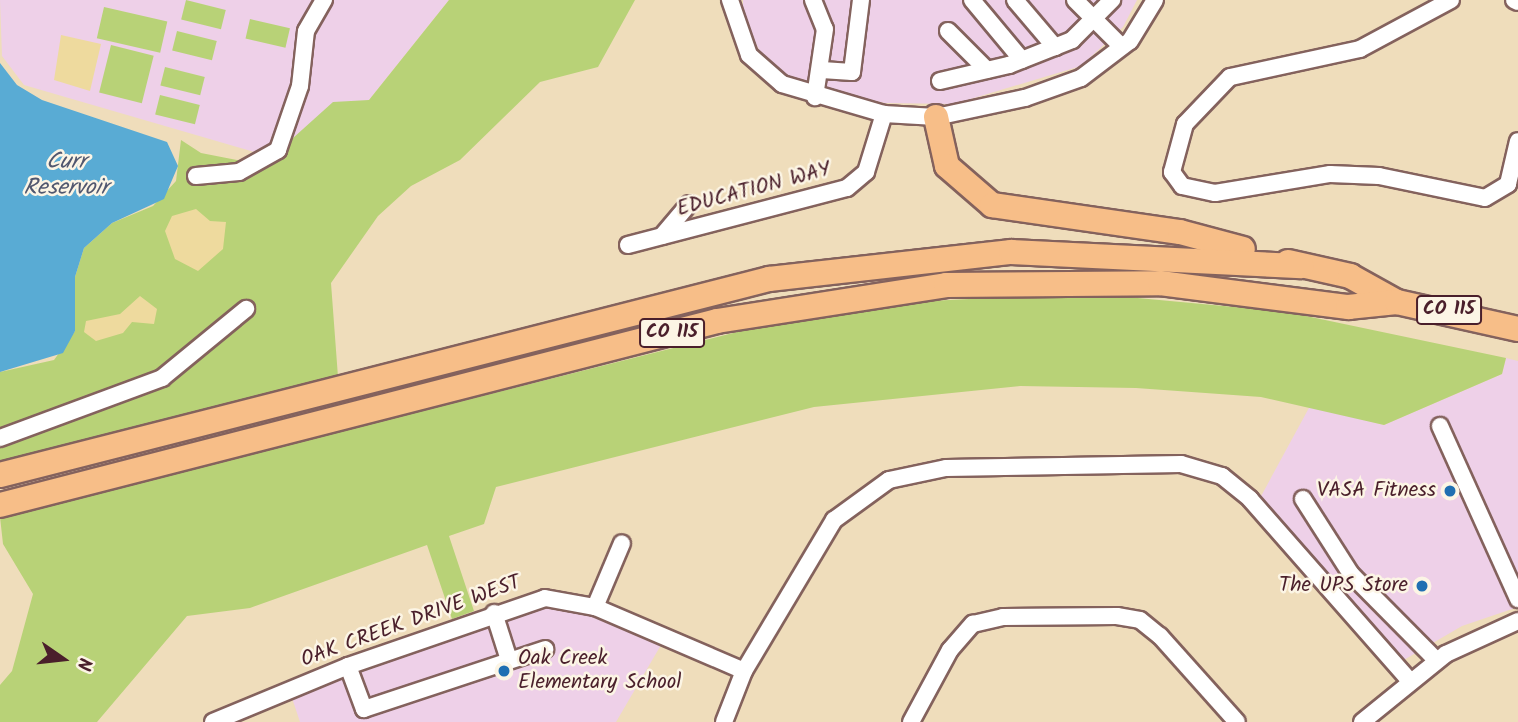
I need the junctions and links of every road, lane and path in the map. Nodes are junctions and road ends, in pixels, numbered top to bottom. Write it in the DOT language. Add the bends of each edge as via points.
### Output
graph roads {
  1 [pos="324,0"];
  2 [pos="730,0"];
  3 [pos="813,0"];
  4 [pos="861,0"];
  5 [pos="972,0"];
  6 [pos="1015,0"];
  7 [pos="1075,0"];
  8 [pos="1112,0"];
  9 [pos="1155,0"];
  10 [pos="1451,0"];
  11 [pos="1096,20"];
  12 [pos="948,31"];
  13 [pos="1055,47"];
  14 [pos="1122,47"];
  15 [pos="1021,60"];
  16 [pos="822,70"];
  17 [pos="987,70"];
  18 [pos="940,82"];
  19 [pos="815,97"];
  20 [pos="884,114"];
  21 [pos="936,117"];
  22 [pos="1518,141"];
  23 [pos="196,176"];
  24 [pos="689,204"];
  25 [pos="662,236"];
  26 [pos="628,245"];
  27 [pos="1302,266"];
  28 [pos="1397,302"];
  29 [pos="246,309"];
  30 [pos="1518,328"];
  31 [pos="1440,426"];
  32 [pos="0,438"];
  33 [pos="0,475"];
  34 [pos="1303,499"];
  35 [pos="0,505"];
  36 [pos="622,543"];
  37 [pos="1518,599"];
  38 [pos="595,607"];
  39 [pos="494,612"];
  40 [pos="1518,621"];
  41 [pos="545,649"];
  42 [pos="509,660"];
  43 [pos="1436,660"];
  44 [pos="348,666"];
  45 [pos="744,671"];
  46 [pos="1409,680"];
  47 [pos="213,722"];
  48 [pos="724,722"];
  49 [pos="911,722"];
  50 [pos="1237,722"];
  51 [pos="1362,722"];
  1 -- 23 [label="street" via="306,31 300,86 278,150 239,173"];
  2 -- 19 [label="street" via="738,37 762,71"];
  3 -- 16 [label="street" via="825,29"];
  4 -- 16 [label="street" via="852,72"];
  5 -- 15 [label="street"];
  6 -- 13 [label="street"];
  7 -- 11 [label="street"];
  8 -- 11 [label="street"];
  9 -- 14 [label="street"];
  10 -- 22 [label="street" via="1360,50 1230,78 1185,124 1172,172 1182,186 1215,193 1330,174 1379,176 1485,198 1508,184"];
  11 -- 13 [label="street"];
  11 -- 14 [label="street"];
  12 -- 17 [label="street"];
  13 -- 15 [label="street"];
  14 -- 21 [label="street" via="1081,78 1026,98"];
  15 -- 17 [label="street"];
  16 -- 19 [label="street"];
  17 -- 18 [label="street"];
  19 -- 20 [label="street"];
  20 -- 21 [label="street"];
  20 -- 25 [label="street, EDUCATION WAY" via="884,128 859,182"];
  21 -- 27 [label="highway" via="947,166 992,205 1180,232"];
  24 -- 25 [label="street"];
  25 -- 26 [label="street, EDUCATION WAY"];
  27 -- 28 [label="highway, CO 115" via="1350,276"];
  27 -- 33 [label="highway, CO 115" via="1011,252 769,279"];
  28 -- 30 [label="highway, CO 115"];
  28 -- 35 [label="highway, CO 115" via="1348,307 1160,283 1084,281 946,285 851,296 717,321"];
  29 -- 32 [label="street" via="162,378"];
  31 -- 37 [label="street"];
  34 -- 43 [label="street" via="1351,574"];
  36 -- 38 [label="street"];
  38 -- 39 [label="street, OAK CREEK DRIVE WEST" via="545,598"];
  38 -- 45 [label="street, OAK CREEK DRIVE WEST"];
  39 -- 42 [label="street"];
  39 -- 44 [label="street, OAK CREEK DRIVE WEST"];
  40 -- 43 [label="street"];
  41 -- 42 [label="street"];
  42 -- 44 [label="street" via="364,709"];
  43 -- 46 [label="street"];
  44 -- 47 [label="street, OAK CREEK DRIVE WEST"];
  45 -- 46 [label="street" via="820,536 850,505 889,480 946,468 1181,464 1235,485"];
  45 -- 48 [label="street"];
  46 -- 51 [label="street"];
  49 -- 50 [label="street" via="950,650 973,624 1003,618 1140,620"];
}
